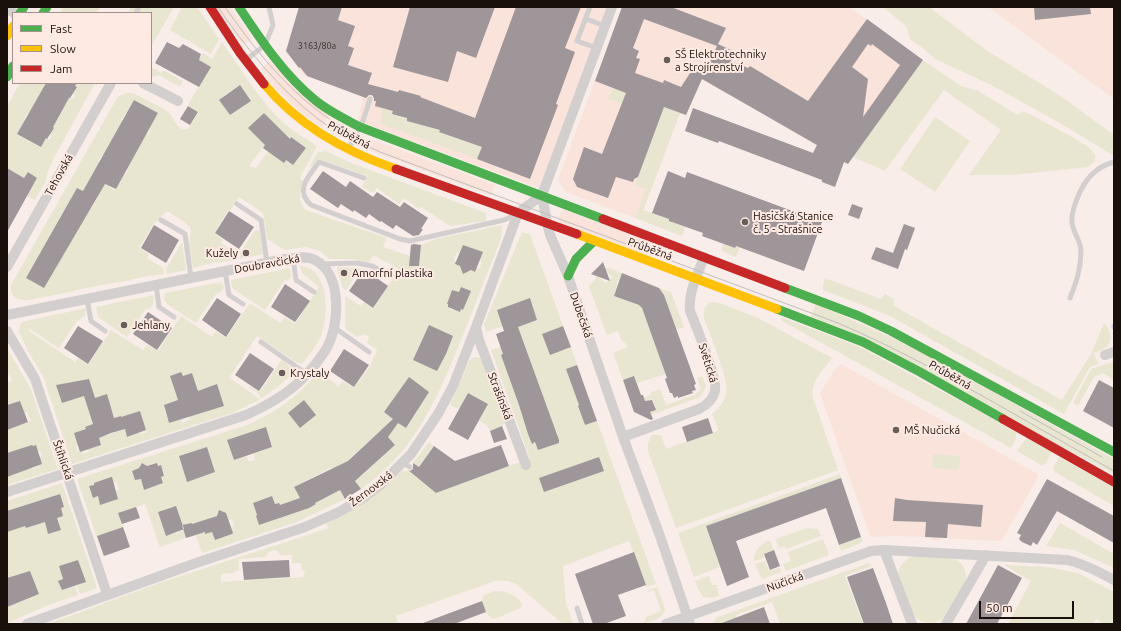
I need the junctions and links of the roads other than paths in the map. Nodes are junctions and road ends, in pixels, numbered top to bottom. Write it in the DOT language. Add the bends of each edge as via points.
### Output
graph roads {
  1 [pos="210,7"];
  2 [pos="239,7"];
  3 [pos="269,7"];
  4 [pos="590,7"];
  5 [pos="612,7"];
  6 [pos="586,19"];
  7 [pos="605,26"];
  8 [pos="265,45"];
  9 [pos="597,48"];
  10 [pos="246,60"];
  11 [pos="12,68"];
  12 [pos="7,77"];
  13 [pos="110,84"];
  14 [pos="144,84"];
  15 [pos="370,99"];
  16 [pos="178,101"];
  17 [pos="360,127"];
  18 [pos="348,149"];
  19 [pos="1114,162"];
  20 [pos="364,178"];
  21 [pos="542,195"];
  22 [pos="236,204"];
  23 [pos="518,213"];
  24 [pos="161,220"];
  25 [pos="547,223"];
  26 [pos="594,241"];
  27 [pos="704,257"];
  28 [pos="293,258"];
  29 [pos="267,263"];
  30 [pos="322,264"];
  31 [pos="7,268"];
  32 [pos="225,271"];
  33 [pos="391,276"];
  34 [pos="568,276"];
  35 [pos="191,278"];
  36 [pos="696,279"];
  37 [pos="156,285"];
  38 [pos="314,292"];
  39 [pos="1070,298"];
  40 [pos="87,299"];
  41 [pos="243,304"];
  42 [pos="7,315"];
  43 [pos="174,317"];
  44 [pos="476,327"];
  45 [pos="335,328"];
  46 [pos="7,331"];
  47 [pos="105,331"];
  48 [pos="261,342"];
  49 [pos="369,352"];
  50 [pos="307,374"];
  51 [pos="623,437"];
  52 [pos="1114,452"];
  53 [pos="526,465"];
  54 [pos="67,472"];
  55 [pos="1114,482"];
  56 [pos="7,492"];
  57 [pos="884,550"];
  58 [pos="986,555"];
  59 [pos="1114,580"];
  60 [pos="107,594"];
  61 [pos="577,608"];
  62 [pos="688,620"];
  63 [pos="27,624"];
  64 [pos="582,624"];
  65 [pos="666,624"];
  66 [pos="912,624"];
  67 [pos="946,624"];
  1 -- 10 [label="main road, Průběžná"];
  2 -- 8 [label="main road, Průběžná"];
  3 -- 8 [label="lane" via="273,25"];
  4 -- 6 [label="lane"];
  5 -- 7 [label="street"];
  6 -- 7 [label="lane"];
  6 -- 9 [label="lane" via="577,41"];
  7 -- 9 [label="street"];
  8 -- 10 [label="lane"];
  8 -- 17 [label="main road, Průběžná" via="310,97"];
  9 -- 21 [label="street"];
  10 -- 18 [label="main road, Průběžná" via="274,96 294,114 318,132"];
  11 -- 12 [label="main road"];
  13 -- 31 [label="street, Tehovská"];
  14 -- 16 [label="street"];
  15 -- 17 [label="lane"];
  17 -- 18 [label="lane"];
  17 -- 21 [label="main road, Průběžná"];
  18 -- 23 [label="main road, Průběžná" via="372,161"];
  19 -- 39 [label="lane" via="1100,167 1091,174 1083,184 1072,210 1072,224 1081,250 1078,276"];
  20 -- 23 [label="lane" via="319,162 304,183 305,200 311,205 410,241 504,220"];
  21 -- 23 [label="street"];
  21 -- 25 [label="street, Dubečská"];
  21 -- 27 [label="main road, Průběžná"];
  22 -- 29 [label="lane" via="261,220"];
  23 -- 25 [label="main road, Průběžná"];
  23 -- 44 [label="street, Žernovská"];
  24 -- 35 [label="lane" via="185,234"];
  25 -- 26 [label="main road, Průběžná"];
  25 -- 34 [label="street, Dubečská"];
  26 -- 34 [label="main road" via="576,259"];
  26 -- 36 [label="main road, Průběžná"];
  27 -- 36 [label="street, Světická"];
  27 -- 52 [label="main road, Průběžná" via="859,316"];
  28 -- 29 [label="street, Doubravčická"];
  28 -- 30 [label="street, Doubravčická" via="304,257"];
  28 -- 38 [label="lane" via="296,280"];
  29 -- 32 [label="street, Doubravčická"];
  30 -- 33 [label="lane" via="356,262 372,266"];
  30 -- 45 [label="street" via="330,276 335,291"];
  32 -- 35 [label="street, Doubravčická"];
  32 -- 41 [label="lane" via="229,295"];
  34 -- 51 [label="street, Dubečská"];
  35 -- 37 [label="street, Doubravčická"];
  36 -- 51 [label="street, Světická" via="690,311 714,377 714,395 709,403 699,409"];
  36 -- 55 [label="main road, Průběžná" via="863,342"];
  37 -- 40 [label="street, Doubravčická"];
  37 -- 43 [label="lane" via="159,307"];
  40 -- 42 [label="street, Doubravčická"];
  40 -- 47 [label="lane" via="91,321"];
  44 -- 53 [label="street, Strašínská"];
  44 -- 60 [label="street, Žernovská" via="453,386 406,465 363,498 320,521"];
  45 -- 49 [label="lane"];
  45 -- 50 [label="street" via="326,349"];
  46 -- 54 [label="street, Štíhlická" via="35,379"];
  48 -- 50 [label="lane"];
  50 -- 54 [label="street" via="286,394 246,415"];
  51 -- 62 [label="street, Dubečská"];
  54 -- 56 [label="street"];
  54 -- 60 [label="street, Štíhlická"];
  57 -- 58 [label="street, Nučická"];
  57 -- 62 [label="street, Nučická" via="871,551"];
  57 -- 66 [label="street"];
  58 -- 59 [label="street, Nučická" via="1078,562"];
  58 -- 67 [label="street"];
  60 -- 63 [label="street, Žernovská"];
  61 -- 64 [label="lane"];
  62 -- 65 [label="street, Nučická"];
}
